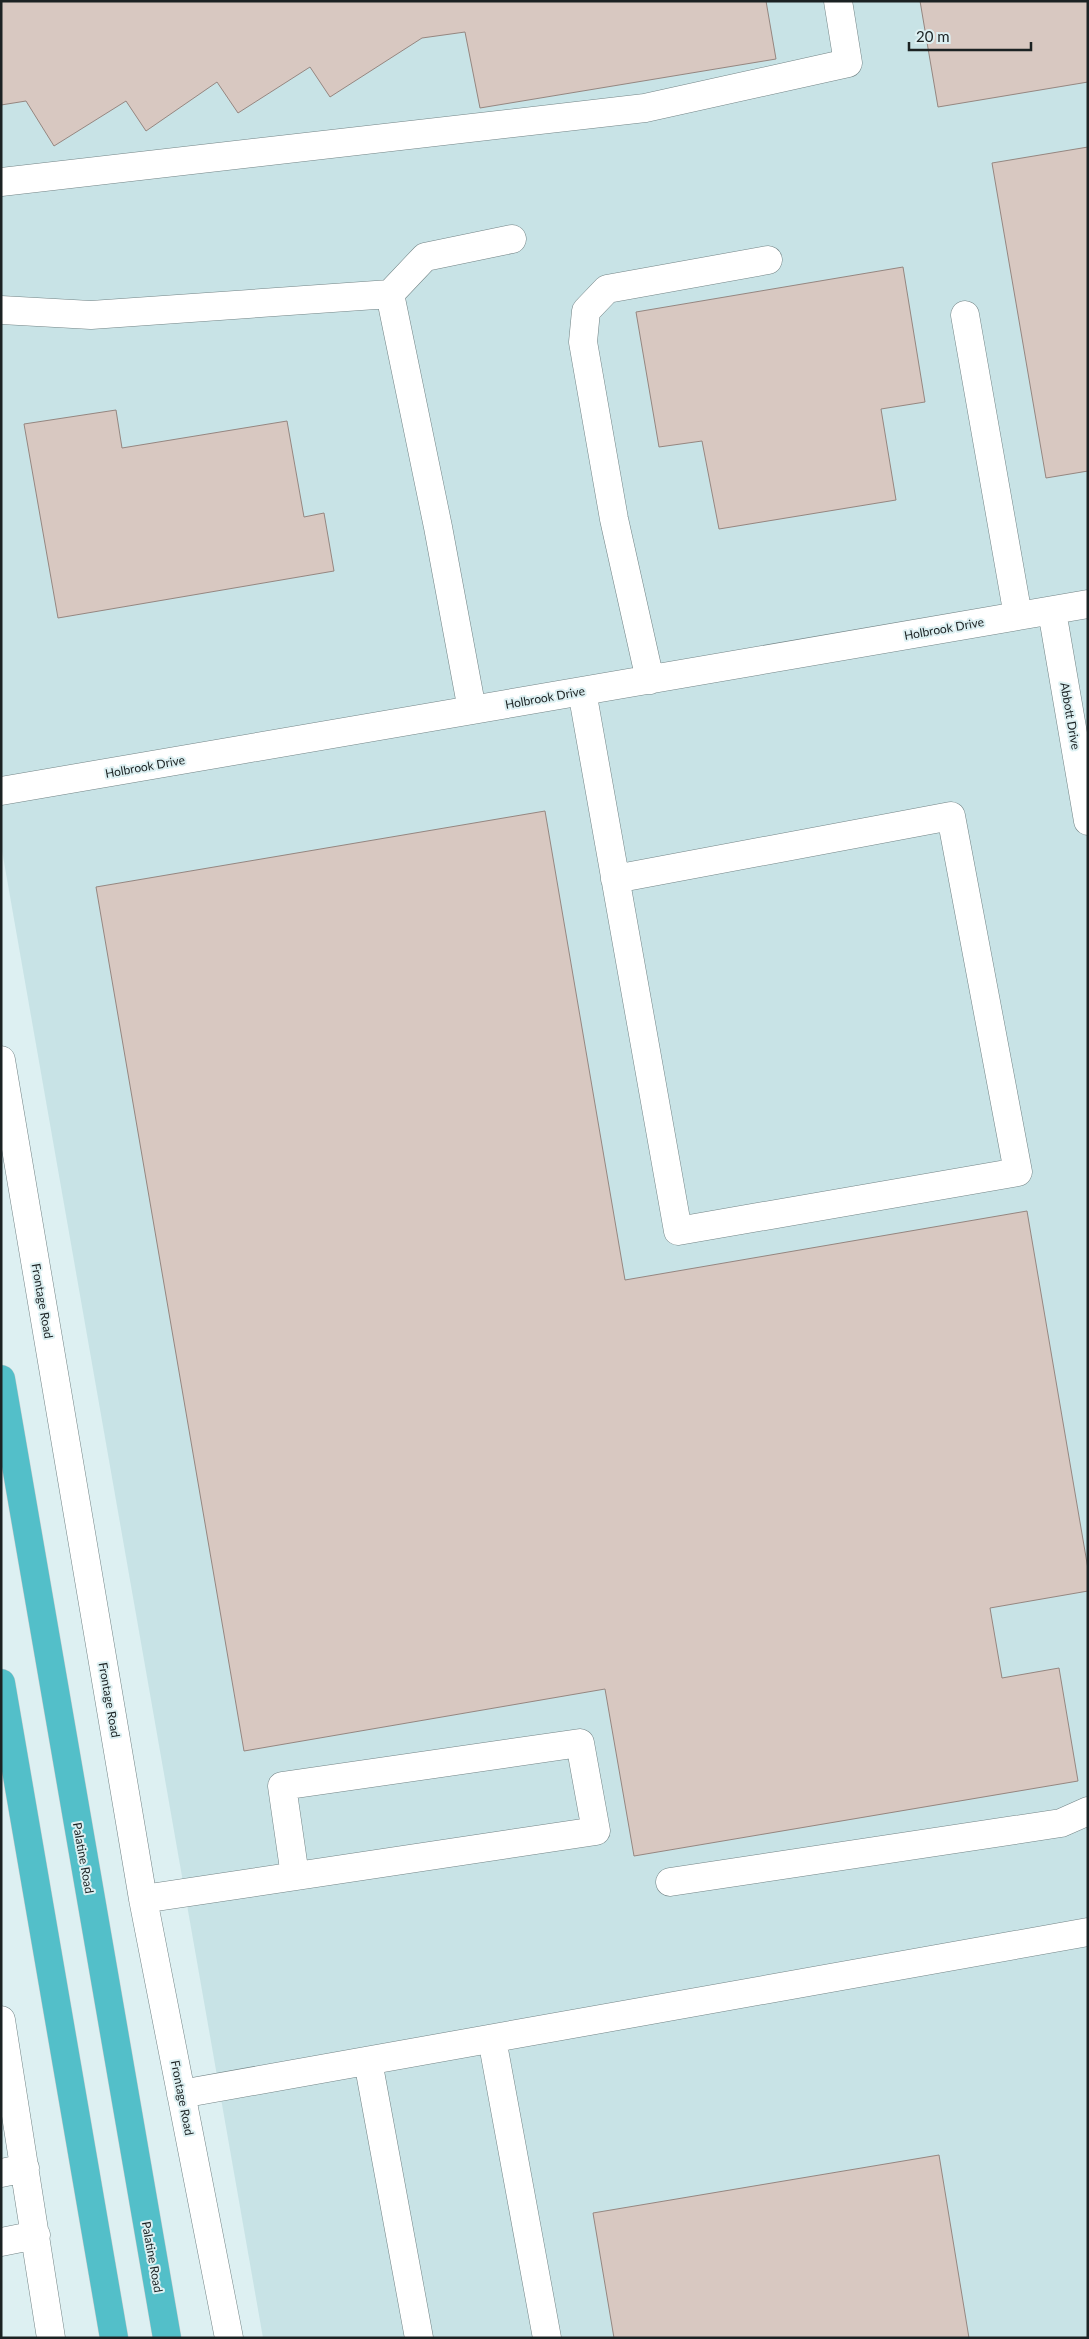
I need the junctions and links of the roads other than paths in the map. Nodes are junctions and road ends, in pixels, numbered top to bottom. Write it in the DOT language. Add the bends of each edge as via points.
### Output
graph roads {
  1 [pos="838,1"];
  2 [pos="1,182"];
  3 [pos="512,239"];
  4 [pos="768,260"];
  5 [pos="390,294"];
  6 [pos="1,310"];
  7 [pos="965,315"];
  8 [pos="1088,604"];
  9 [pos="1052,611"];
  10 [pos="1018,616"];
  11 [pos="650,680"];
  12 [pos="582,691"];
  13 [pos="472,710"];
  14 [pos="1,791"];
  15 [pos="1088,821"];
  16 [pos="616,879"];
  17 [pos="1,1060"];
  18 [pos="1,1378"];
  19 [pos="1,1683"];
  20 [pos="1088,1811"];
  21 [pos="295,1876"];
  22 [pos="670,1882"];
  23 [pos="143,1899"];
  24 [pos="1088,1932"];
  25 [pos="1,2020"];
  26 [pos="492,2039"];
  27 [pos="368,2060"];
  28 [pos="181,2094"];
  29 [pos="13,2170"];
  30 [pos="36,2234"];
  31 [pos="1,2242"];
  32 [pos="52,2338"];
  33 [pos="114,2338"];
  34 [pos="167,2338"];
  35 [pos="228,2338"];
  36 [pos="418,2338"];
  37 [pos="546,2338"];
  1 -- 2 [label="street" via="848,63 644,108"];
  3 -- 5 [label="street" via="425,257"];
  4 -- 11 [label="street" via="607,289 586,310 583,342 614,519"];
  5 -- 6 [label="street" via="90,315"];
  5 -- 13 [label="street"];
  7 -- 10 [label="street"];
  8 -- 9 [label="street, Holbrook Drive"];
  9 -- 10 [label="street, Holbrook Drive"];
  9 -- 15 [label="street, Abbott Drive"];
  10 -- 11 [label="street, Holbrook Drive"];
  11 -- 12 [label="street, Holbrook Drive"];
  12 -- 13 [label="street, Holbrook Drive"];
  12 -- 16 [label="street"];
  13 -- 14 [label="street, Holbrook Drive"];
  16 -- 16 [label="street" via="678,1231 1018,1172 951,816"];
  17 -- 23 [label="street, Frontage Road"];
  18 -- 34 [label="highway, Palatine Road"];
  19 -- 33 [label="highway"];
  20 -- 22 [label="street" via="1061,1823"];
  21 -- 21 [label="street" via="596,1831 580,1743 282,1786"];
  21 -- 23 [label="street"];
  23 -- 28 [label="street, Frontage Road"];
  24 -- 26 [label="street"];
  25 -- 29 [label="street"];
  26 -- 27 [label="street"];
  26 -- 37 [label="street"];
  27 -- 28 [label="street"];
  27 -- 36 [label="street"];
  28 -- 35 [label="street, Frontage Road"];
  29 -- 30 [label="street"];
  30 -- 31 [label="street"];
  30 -- 32 [label="street"];
}
